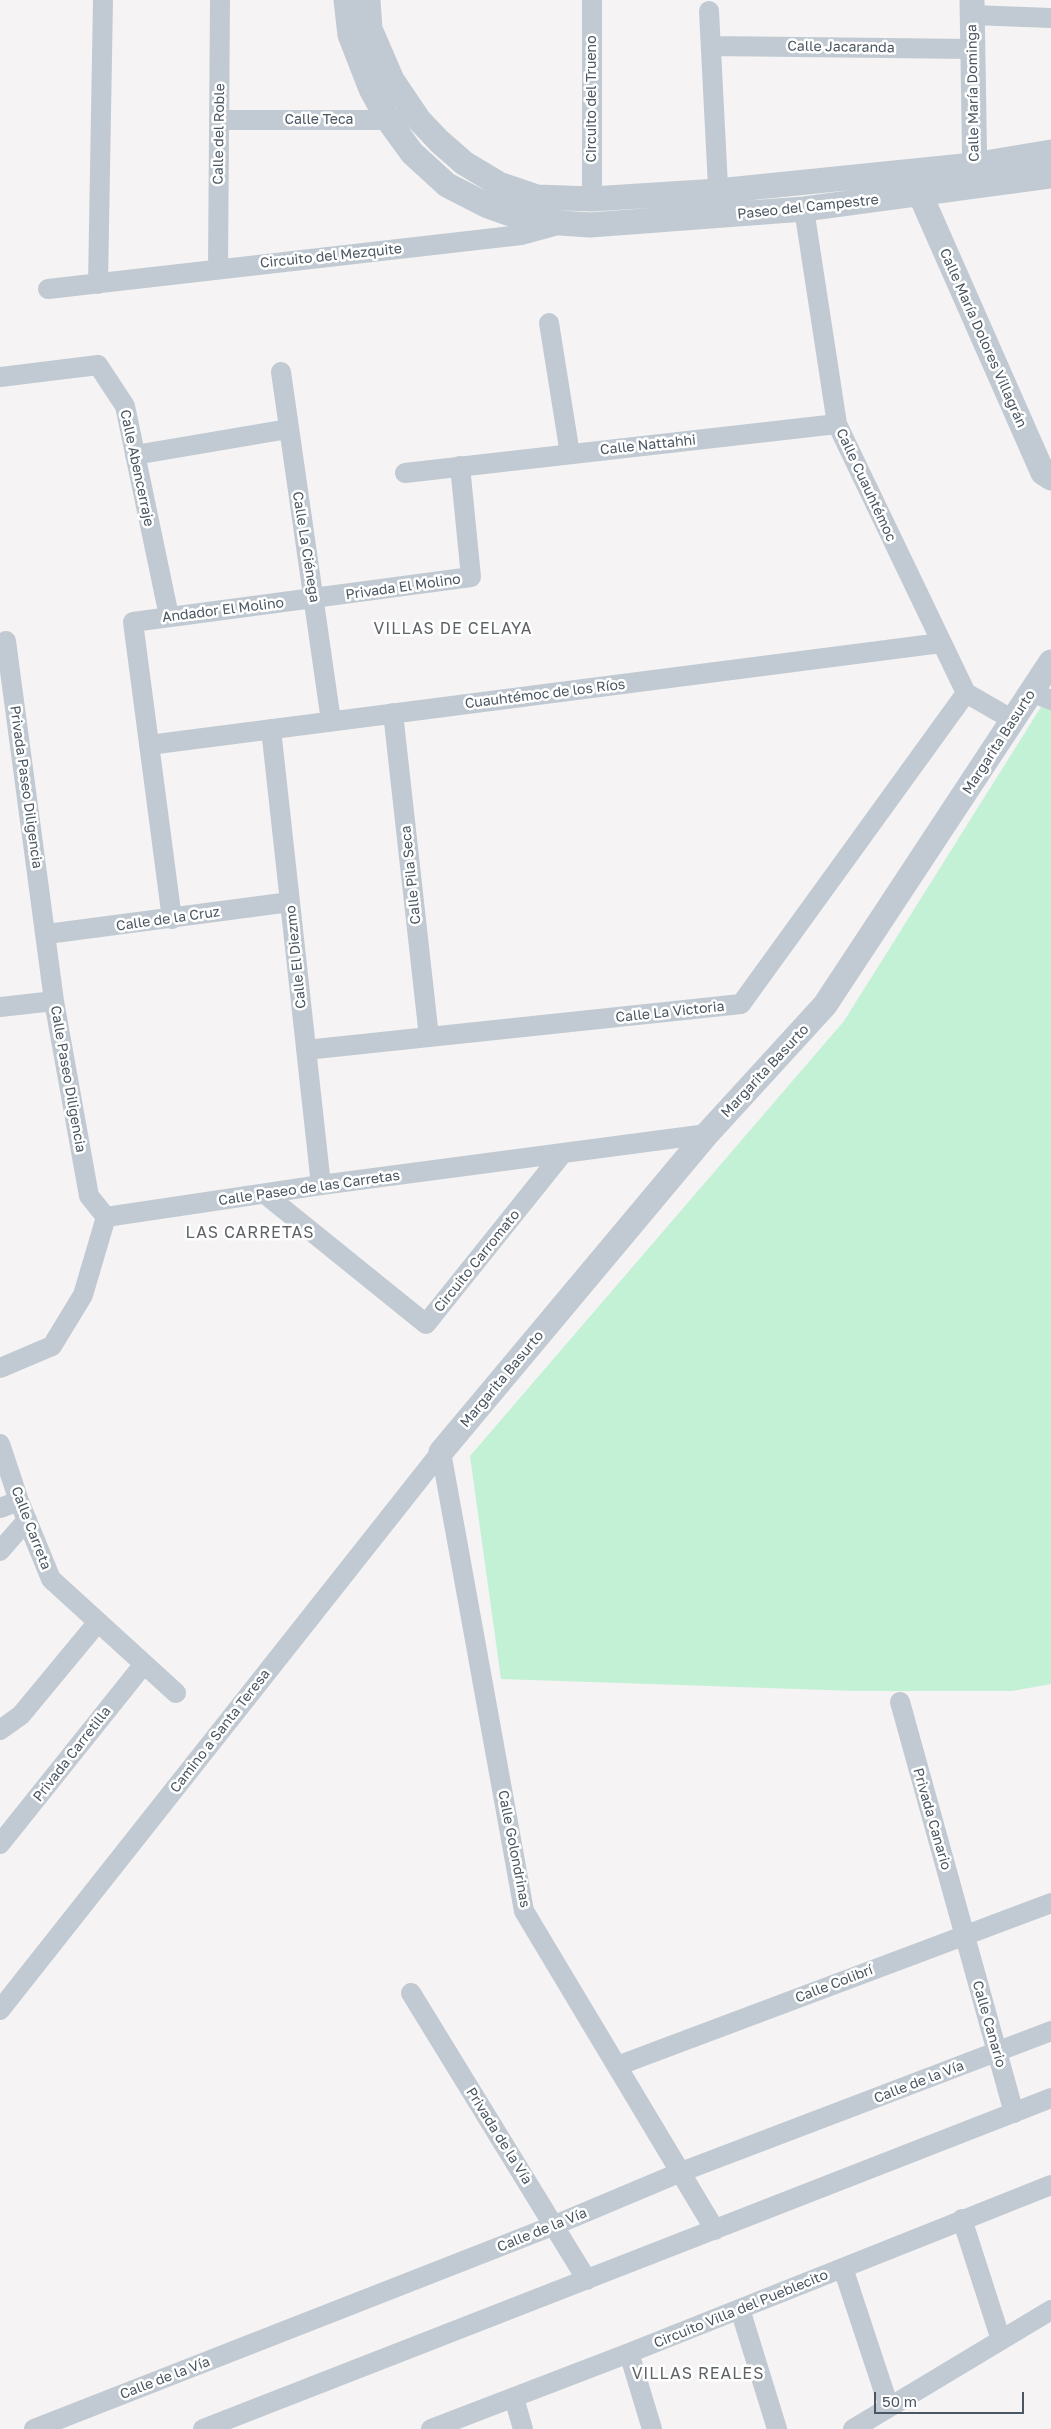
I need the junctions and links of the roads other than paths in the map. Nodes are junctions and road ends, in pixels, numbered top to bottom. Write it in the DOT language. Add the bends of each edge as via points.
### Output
graph roads {
  1 [pos="103,0"];
  2 [pos="220,0"];
  3 [pos="346,0"];
  4 [pos="368,0"];
  5 [pos="592,0"];
  6 [pos="972,8"];
  7 [pos="709,11"];
  8 [pos="1051,18"];
  9 [pos="711,46"];
  10 [pos="972,49"];
  11 [pos="219,120"];
  12 [pos="388,120"];
  13 [pos="419,120"];
  14 [pos="1051,152"];
  15 [pos="974,176"];
  16 [pos="1051,176"];
  17 [pos="718,191"];
  18 [pos="920,194"];
  19 [pos="592,198"];
  20 [pos="804,209"];
  21 [pos="719,216"];
  22 [pos="564,224"];
  23 [pos="218,268"];
  24 [pos="98,284"];
  25 [pos="48,288"];
  26 [pos="549,323"];
  27 [pos="281,372"];
  28 [pos="0,377"];
  29 [pos="837,424"];
  30 [pos="288,429"];
  31 [pos="570,454"];
  32 [pos="135,455"];
  33 [pos="460,466"];
  34 [pos="405,472"];
  35 [pos="1051,478"];
  36 [pos="314,599"];
  37 [pos="169,616"];
  38 [pos="6,641"];
  39 [pos="941,643"];
  40 [pos="1051,662"];
  41 [pos="966,693"];
  42 [pos="1041,696"];
  43 [pos="393,713"];
  44 [pos="1013,720"];
  45 [pos="331,721"];
  46 [pos="271,729"];
  47 [pos="149,744"];
  48 [pos="290,902"];
  49 [pos="172,919"];
  50 [pos="47,934"];
  51 [pos="54,1001"];
  52 [pos="0,1007"];
  53 [pos="429,1037"];
  54 [pos="306,1050"];
  55 [pos="706,1134"];
  56 [pos="563,1153"];
  57 [pos="321,1185"];
  58 [pos="265,1194"];
  59 [pos="106,1217"];
  60 [pos="0,1368"];
  61 [pos="0,1444"];
  62 [pos="441,1452"];
  63 [pos="19,1501"];
  64 [pos="0,1508"];
  65 [pos="27,1520"];
  66 [pos="0,1551"];
  67 [pos="98,1622"];
  68 [pos="144,1664"];
  69 [pos="176,1693"];
  70 [pos="900,1702"];
  71 [pos="0,1730"];
  72 [pos="0,1844"];
  73 [pos="1051,1902"];
  74 [pos="965,1935"];
  75 [pos="411,1992"];
  76 [pos="0,2010"];
  77 [pos="1051,2031"];
  78 [pos="997,2052"];
  79 [pos="617,2066"];
  80 [pos="1051,2098"];
  81 [pos="1014,2112"];
  82 [pos="681,2172"];
  83 [pos="1051,2185"];
  84 [pos="962,2219"];
  85 [pos="554,2225"];
  86 [pos="715,2230"];
  87 [pos="843,2268"];
  88 [pos="587,2280"];
  89 [pos="740,2309"];
  90 [pos="1051,2310"];
  91 [pos="1002,2340"];
  92 [pos="629,2354"];
  93 [pos="514,2398"];
  94 [pos="890,2407"];
  95 [pos="34,2429"];
  96 [pos="203,2429"];
  97 [pos="431,2429"];
  98 [pos="523,2429"];
  99 [pos="652,2429"];
  100 [pos="777,2429"];
  101 [pos="852,2429"];
  1 -- 24 [label="street"];
  2 -- 11 [label="street, Calle del Roble"];
  3 -- 12 [label="street, Paseo del Campestre" via="350,35 371,89"];
  4 -- 13 [label="street, Paseo del Campestre" via="370,29 389,71"];
  5 -- 19 [label="street, Circuito del Trueno"];
  6 -- 8 [label="street"];
  6 -- 10 [label="street, Calle María Dominga"];
  7 -- 9 [label="street"];
  9 -- 10 [label="street, Calle Jacaranda"];
  9 -- 17 [label="street"];
  10 -- 15 [label="street, Calle María Dominga"];
  11 -- 12 [label="street, Calle Teca"];
  11 -- 23 [label="street, Calle del Roble"];
  12 -- 13 [label="street, Calle Teca"];
  12 -- 22 [label="street, Paseo del Campestre" via="412,153 448,185 488,206 530,221"];
  13 -- 19 [label="street, Paseo del Campestre" via="464,163 499,184 537,197"];
  14 -- 15 [label="street, Paseo del Campestre"];
  15 -- 16 [label="street, Paseo del Campestre"];
  15 -- 17 [label="street, Paseo del Campestre"];
  15 -- 18 [label="street, Paseo del Campestre"];
  17 -- 19 [label="street, Paseo del Campestre"];
  17 -- 21 [label="street"];
  18 -- 20 [label="street, Paseo del Campestre"];
  18 -- 35 [label="street, Calle María Dolores Villagrán" via="1043,473"];
  20 -- 21 [label="street, Paseo del Campestre"];
  20 -- 29 [label="street, Calle Cuauhtémoc"];
  21 -- 22 [label="street, Paseo del Campestre"];
  22 -- 23 [label="street, Circuito del Mezquite" via="521,235"];
  23 -- 24 [label="street, Circuito del Mezquite"];
  24 -- 25 [label="street, Circuito del Mezquite"];
  26 -- 31 [label="street"];
  27 -- 30 [label="street, Calle La Ciénega"];
  28 -- 32 [label="street, Calle Abencerraje" via="98,365 125,406"];
  29 -- 31 [label="street, Calle Nattahhi"];
  29 -- 39 [label="street, Calle Cuauhtémoc"];
  30 -- 32 [label="street"];
  30 -- 36 [label="street, Calle La Ciénega"];
  31 -- 33 [label="street, Calle Nattahhi"];
  32 -- 37 [label="street, Calle Abencerraje"];
  33 -- 34 [label="street, Calle Nattahhi"];
  33 -- 36 [label="street, Privada El Molino" via="471,577"];
  36 -- 37 [label="street, Andador El Molino"];
  36 -- 45 [label="street, Calle La Ciénega"];
  37 -- 47 [label="street, Andador El Molino" via="133,622"];
  38 -- 50 [label="street, Privada Paseo Diligencia"];
  39 -- 41 [label="street, Calle Cuauhtémoc"];
  39 -- 43 [label="street, Cuauhtémoc de los Ríos"];
  40 -- 42 [label="street, Margarita Basurto"];
  41 -- 44 [label="street"];
  41 -- 53 [label="street, Calle La Victoria" via="741,1004"];
  42 -- 44 [label="street, Margarita Basurto"];
  43 -- 45 [label="street, Cuauhtémoc de los Ríos"];
  43 -- 53 [label="street, Calle Pila Seca"];
  44 -- 55 [label="street, Margarita Basurto" via="825,1005"];
  45 -- 46 [label="street, Cuauhtémoc de los Ríos"];
  46 -- 47 [label="street, Cuauhtémoc de los Ríos"];
  46 -- 48 [label="street, Calle El Diezmo"];
  47 -- 49 [label="street"];
  48 -- 49 [label="street, Calle de la Cruz"];
  48 -- 54 [label="street, Calle El Diezmo"];
  49 -- 50 [label="street, Calle de la Cruz"];
  50 -- 51 [label="street, Calle Paseo Diligencia"];
  51 -- 52 [label="street"];
  51 -- 59 [label="street, Calle Paseo Diligencia" via="89,1196"];
  53 -- 54 [label="street, Calle La Victoria"];
  54 -- 57 [label="street, Calle El Diezmo"];
  55 -- 56 [label="street, Calle Paseo de las Carretas"];
  55 -- 62 [label="street, Margarita Basurto"];
  56 -- 57 [label="street, Calle Paseo de las Carretas"];
  56 -- 58 [label="street, Circuito Carromato" via="426,1324"];
  57 -- 58 [label="street, Calle Paseo de las Carretas"];
  58 -- 59 [label="street, Calle Paseo de las Carretas"];
  59 -- 60 [label="street" via="83,1295 52,1346"];
  61 -- 63 [label="street, Calle Carreta"];
  62 -- 76 [label="street, Camino a Santa Teresa"];
  62 -- 79 [label="street, Calle Golondrinas" via="524,1911"];
  63 -- 64 [label="street"];
  63 -- 65 [label="street, Calle Carreta"];
  65 -- 66 [label="street"];
  65 -- 67 [label="street, Calle Carreta" via="51,1580"];
  67 -- 68 [label="street, Calle Carreta"];
  67 -- 71 [label="street" via="21,1714"];
  68 -- 69 [label="street, Calle Carreta"];
  68 -- 72 [label="street, Privada Carretilla"];
  70 -- 74 [label="street, Privada Canario"];
  73 -- 74 [label="street, Calle Colibrí"];
  74 -- 78 [label="street, Calle Canario"];
  74 -- 79 [label="street, Calle Colibrí"];
  75 -- 85 [label="street, Privada de la Vía"];
  77 -- 78 [label="street, Calle de la Vía"];
  78 -- 81 [label="street, Calle Canario"];
  78 -- 82 [label="street, Calle de la Vía"];
  79 -- 82 [label="street, Calle Golondrinas"];
  80 -- 81 [label="street"];
  81 -- 86 [label="street"];
  82 -- 85 [label="street, Calle de la Vía"];
  82 -- 86 [label="street, Calle Golondrinas"];
  83 -- 84 [label="street, Circuito Villa del Pueblecito"];
  84 -- 87 [label="street, Circuito Villa del Pueblecito"];
  84 -- 91 [label="street"];
  85 -- 88 [label="street, Privada de la Vía"];
  85 -- 95 [label="street, Calle de la Vía"];
  86 -- 88 [label="street"];
  87 -- 89 [label="street, Circuito Villa del Pueblecito"];
  87 -- 94 [label="street"];
  88 -- 96 [label="street"];
  89 -- 92 [label="street, Circuito Villa del Pueblecito"];
  89 -- 100 [label="street"];
  90 -- 91 [label="street"];
  91 -- 94 [label="street"];
  92 -- 93 [label="street, Circuito Villa del Pueblecito"];
  92 -- 99 [label="street"];
  93 -- 97 [label="street, Circuito Villa del Pueblecito"];
  93 -- 98 [label="street"];
  94 -- 101 [label="street"];
}
